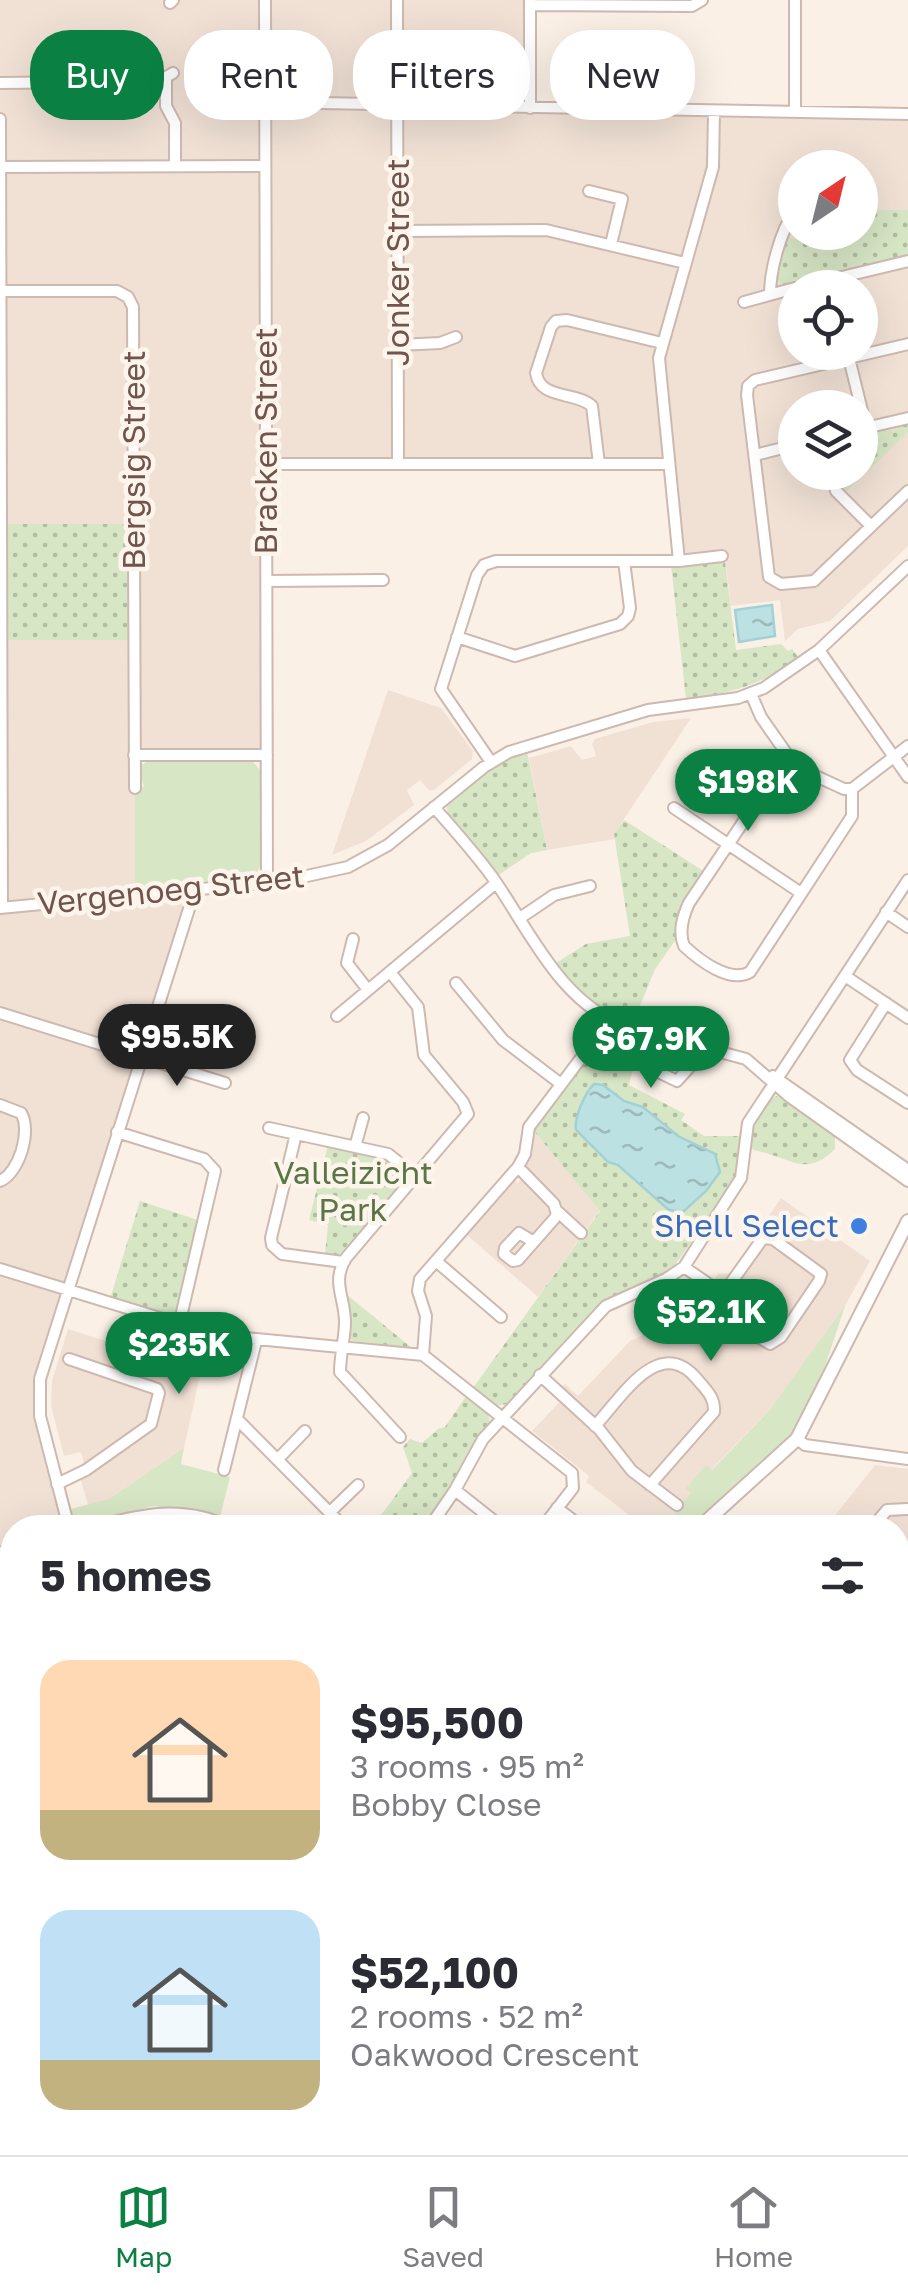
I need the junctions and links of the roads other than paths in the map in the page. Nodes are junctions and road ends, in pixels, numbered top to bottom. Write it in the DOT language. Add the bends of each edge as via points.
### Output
graph roads {
  1 [pos="265,0"];
  2 [pos="398,0"];
  3 [pos="702,0"];
  4 [pos="794,0"];
  5 [pos="530,3"];
  6 [pos="265,30"];
  7 [pos="398,30"];
  8 [pos="530,30"];
  9 [pos="173,73"];
  10 [pos="30,83"];
  11 [pos="0,84"];
  12 [pos="530,108"];
  13 [pos="714,112"];
  14 [pos="795,112"];
  15 [pos="908,114"];
  16 [pos="0,119"];
  17 [pos="265,120"];
  18 [pos="397,120"];
  19 [pos="0,166"];
  20 [pos="174,166"];
  21 [pos="265,166"];
  22 [pos="589,191"];
  23 [pos="399,231"];
  24 [pos="611,244"];
  25 [pos="780,250"];
  26 [pos="908,261"];
  27 [pos="685,263"];
  28 [pos="871,270"];
  29 [pos="0,291"];
  30 [pos="778,293"];
  31 [pos="770,295"];
  32 [pos="744,302"];
  33 [pos="456,337"];
  34 [pos="662,343"];
  35 [pos="908,344"];
  36 [pos="399,345"];
  37 [pos="878,351"];
  38 [pos="800,370"];
  39 [pos="908,418"];
  40 [pos="878,425"];
  41 [pos="778,450"];
  42 [pos="755,455"];
  43 [pos="266,464"];
  44 [pos="398,464"];
  45 [pos="599,464"];
  46 [pos="668,464"];
  47 [pos="836,490"];
  48 [pos="908,491"];
  49 [pos="871,526"];
  50 [pos="722,556"];
  51 [pos="679,560"];
  52 [pos="624,561"];
  53 [pos="908,566"];
  54 [pos="383,580"];
  55 [pos="266,581"];
  56 [pos="457,637"];
  57 [pos="1,640"];
  58 [pos="819,650"];
  59 [pos="751,694"];
  60 [pos="908,746"];
  61 [pos="134,754"];
  62 [pos="267,755"];
  63 [pos="894,757"];
  64 [pos="492,762"];
  65 [pos="796,767"];
  66 [pos="908,777"];
  67 [pos="135,788"];
  68 [pos="852,789"];
  69 [pos="434,807"];
  70 [pos="674,808"];
  71 [pos="728,845"];
  72 [pos="908,880"];
  73 [pos="268,883"];
  74 [pos="496,883"];
  75 [pos="590,886"];
  76 [pos="195,890"];
  77 [pos="802,893"];
  78 [pos="1,908"];
  79 [pos="886,912"];
  80 [pos="520,918"];
  81 [pos="908,927"];
  82 [pos="352,939"];
  83 [pos="390,972"];
  84 [pos="845,976"];
  85 [pos="456,983"];
  86 [pos="368,990"];
  87 [pos="886,1003"];
  88 [pos="0,1013"];
  89 [pos="337,1016"];
  90 [pos="908,1018"];
  91 [pos="610,1021"];
  92 [pos="653,1034"];
  93 [pos="140,1057"];
  94 [pos="695,1061"];
  95 [pos="776,1080"];
  96 [pos="225,1082"];
  97 [pos="561,1084"];
  98 [pos="0,1104"];
  99 [pos="908,1104"];
  100 [pos="363,1118"];
  101 [pos="269,1128"];
  102 [pos="117,1132"];
  103 [pos="296,1134"];
  104 [pos="355,1147"];
  105 [pos="518,1168"];
  106 [pos="908,1170"];
  107 [pos="417,1177"];
  108 [pos="0,1181"];
  109 [pos="908,1181"];
  110 [pos="556,1211"];
  111 [pos="908,1221"];
  112 [pos="581,1234"];
  113 [pos="534,1242"];
  114 [pos="436,1261"];
  115 [pos="342,1262"];
  116 [pos="684,1267"];
  117 [pos="0,1269"];
  118 [pos="68,1290"];
  119 [pos="723,1294"];
  120 [pos="501,1317"];
  121 [pos="179,1325"];
  122 [pos="256,1340"];
  123 [pos="342,1345"];
  124 [pos="423,1355"];
  125 [pos="69,1359"];
  126 [pos="540,1375"];
  127 [pos="502,1416"];
  128 [pos="237,1418"];
  129 [pos="595,1426"];
  130 [pos="305,1432"];
  131 [pos="400,1438"];
  132 [pos="797,1439"];
  133 [pos="278,1459"];
  134 [pos="908,1459"];
  135 [pos="224,1470"];
  136 [pos="58,1484"];
  137 [pos="358,1485"];
  138 [pos="650,1485"];
  139 [pos="455,1490"];
  140 [pos="677,1505"];
  141 [pos="557,1508"];
  142 [pos="908,1509"];
  143 [pos="330,1512"];
  144 [pos="65,1515"];
  145 [pos="137,1515"];
  146 [pos="174,1515"];
  147 [pos="333,1515"];
  148 [pos="438,1515"];
  149 [pos="487,1515"];
  150 [pos="552,1515"];
  151 [pos="566,1515"];
  152 [pos="713,1515"];
  153 [pos="883,1515"];
  1 -- 6 [label="street, Bracken Street"];
  2 -- 7 [label="street, Jonker Street"];
  3 -- 5 [label="street" via="692,6"];
  4 -- 14 [label="street"];
  5 -- 8 [label="street"];
  9 -- 20 [label="street" via="166,77 166,106 175,123"];
  10 -- 11 [label="street"];
  12 -- 13 [label="street"];
  13 -- 14 [label="street"];
  13 -- 27 [label="street" via="714,161"];
  14 -- 15 [label="street"];
  16 -- 19 [label="street"];
  17 -- 21 [label="street, Bracken Street"];
  18 -- 23 [label="street, Jonker Street"];
  19 -- 20 [label="street"];
  19 -- 29 [label="street"];
  20 -- 21 [label="street"];
  21 -- 43 [label="street, Bracken Street"];
  22 -- 24 [label="street" via="622,199"];
  23 -- 24 [label="street" via="546,230"];
  23 -- 36 [label="street, Jonker Street"];
  24 -- 27 [label="street"];
  25 -- 31 [label="street"];
  26 -- 28 [label="street"];
  27 -- 34 [label="street"];
  29 -- 57 [label="street"];
  29 -- 61 [label="street, Bergsig Street" via="113,290 132,303"];
  30 -- 31 [label="street"];
  31 -- 32 [label="street"];
  33 -- 36 [label="street"];
  34 -- 45 [label="street" via="567,320 551,327 536,380 592,406"];
  34 -- 46 [label="street" via="658,367"];
  35 -- 37 [label="street"];
  36 -- 44 [label="street, Jonker Street"];
  38 -- 42 [label="street" via="751,382 746,395"];
  39 -- 40 [label="street"];
  41 -- 42 [label="street"];
  42 -- 49 [label="street" via="766,568 774,582 816,580"];
  43 -- 44 [label="street"];
  43 -- 55 [label="street, Bracken Street"];
  44 -- 45 [label="street"];
  45 -- 46 [label="street"];
  46 -- 51 [label="street"];
  47 -- 49 [label="street"];
  48 -- 49 [label="street"];
  50 -- 51 [label="street"];
  51 -- 52 [label="street"];
  52 -- 56 [label="street" via="488,563"];
  52 -- 56 [label="street" via="630,608 620,624 515,656"];
  53 -- 58 [label="street, Vergenoeg Street"];
  54 -- 55 [label="street"];
  55 -- 62 [label="street, Bracken Street"];
  56 -- 64 [label="street" via="442,692"];
  57 -- 78 [label="street"];
  58 -- 59 [label="street, Vergenoeg Street"];
  58 -- 63 [label="street"];
  59 -- 64 [label="street, Vergenoeg Street" via="648,710 530,744"];
  59 -- 65 [label="street"];
  60 -- 63 [label="street"];
  61 -- 62 [label="street"];
  61 -- 67 [label="street, Bergsig Street"];
  62 -- 73 [label="street, Bracken Street"];
  63 -- 66 [label="street"];
  63 -- 68 [label="street"];
  64 -- 69 [label="street, Vergenoeg Street"];
  65 -- 68 [label="street"];
  65 -- 71 [label="street" via="766,788"];
  68 -- 77 [label="street" via="852,816"];
  69 -- 73 [label="street, Vergenoeg Street" via="362,860"];
  69 -- 74 [label="street"];
  70 -- 71 [label="street"];
  71 -- 77 [label="street"];
  71 -- 77 [label="street" via="686,909 680,935 688,951 732,976 746,975"];
  72 -- 79 [label="street"];
  73 -- 76 [label="street, Vergenoeg Street"];
  74 -- 80 [label="street"];
  74 -- 83 [label="street"];
  75 -- 80 [label="street" via="554,895"];
  76 -- 78 [label="street, Vergenoeg Street"];
  76 -- 93 [label="street"];
  79 -- 81 [label="street"];
  79 -- 84 [label="street"];
  80 -- 91 [label="street" via="568,987"];
  82 -- 86 [label="street" via="346,964"];
  83 -- 86 [label="street"];
  83 -- 107 [label="street" via="418,1008 424,1055 467,1110"];
  84 -- 87 [label="street"];
  84 -- 95 [label="street"];
  85 -- 97 [label="street" via="503,1040"];
  86 -- 89 [label="street"];
  87 -- 90 [label="street"];
  87 -- 99 [label="street" via="850,1060"];
  88 -- 93 [label="street"];
  91 -- 92 [label="street"];
  91 -- 97 [label="street"];
  92 -- 94 [label="street" via="650,1068 677,1081"];
  92 -- 95 [label="street" via="732,1052"];
  93 -- 96 [label="street"];
  93 -- 102 [label="street"];
  95 -- 106 [label="street"];
  95 -- 109 [label="street"];
  95 -- 116 [label="street" via="748,1123 742,1178"];
  97 -- 105 [label="street" via="529,1128"];
  98 -- 108 [label="street" via="22,1114 26,1126 13,1172"];
  100 -- 104 [label="street"];
  101 -- 103 [label="street"];
  102 -- 118 [label="street"];
  102 -- 121 [label="street" via="204,1160 215,1171"];
  103 -- 104 [label="street"];
  103 -- 115 [label="street" via="272,1245 282,1254"];
  104 -- 107 [label="street" via="388,1154"];
  105 -- 110 [label="street"];
  105 -- 114 [label="street"];
  107 -- 115 [label="street"];
  110 -- 112 [label="street"];
  110 -- 113 [label="street"];
  111 -- 132 [label="street"];
  114 -- 120 [label="street"];
  114 -- 124 [label="street" via="419,1284 426,1316"];
  115 -- 123 [label="street"];
  116 -- 119 [label="street"];
  116 -- 126 [label="street" via="606,1306"];
  117 -- 118 [label="street"];
  118 -- 121 [label="street"];
  118 -- 136 [label="street" via="38,1397"];
  119 -- 119 [label="street" via="770,1344 821,1274 764,1238"];
  121 -- 122 [label="street"];
  122 -- 123 [label="street"];
  122 -- 128 [label="street"];
  123 -- 124 [label="street"];
  123 -- 131 [label="street" via="341,1375"];
  124 -- 127 [label="street"];
  125 -- 136 [label="street" via="160,1393 151,1424"];
  126 -- 127 [label="street"];
  126 -- 129 [label="street"];
  127 -- 139 [label="street" via="468,1460"];
  127 -- 141 [label="street" via="568,1467 573,1488"];
  128 -- 133 [label="street"];
  128 -- 135 [label="street"];
  129 -- 138 [label="street"];
  129 -- 138 [label="street" via="654,1366 669,1360 687,1367 711,1395 714,1412"];
  130 -- 133 [label="street"];
  132 -- 134 [label="street"];
  132 -- 152 [label="street"];
  133 -- 143 [label="street"];
  136 -- 144 [label="street"];
  137 -- 143 [label="street"];
  138 -- 140 [label="street"];
  139 -- 148 [label="street"];
  139 -- 149 [label="street"];
  141 -- 150 [label="street"];
  141 -- 151 [label="street"];
  142 -- 153 [label="street"];
  143 -- 147 [label="street"];
  145 -- 146 [label="street"];
}
